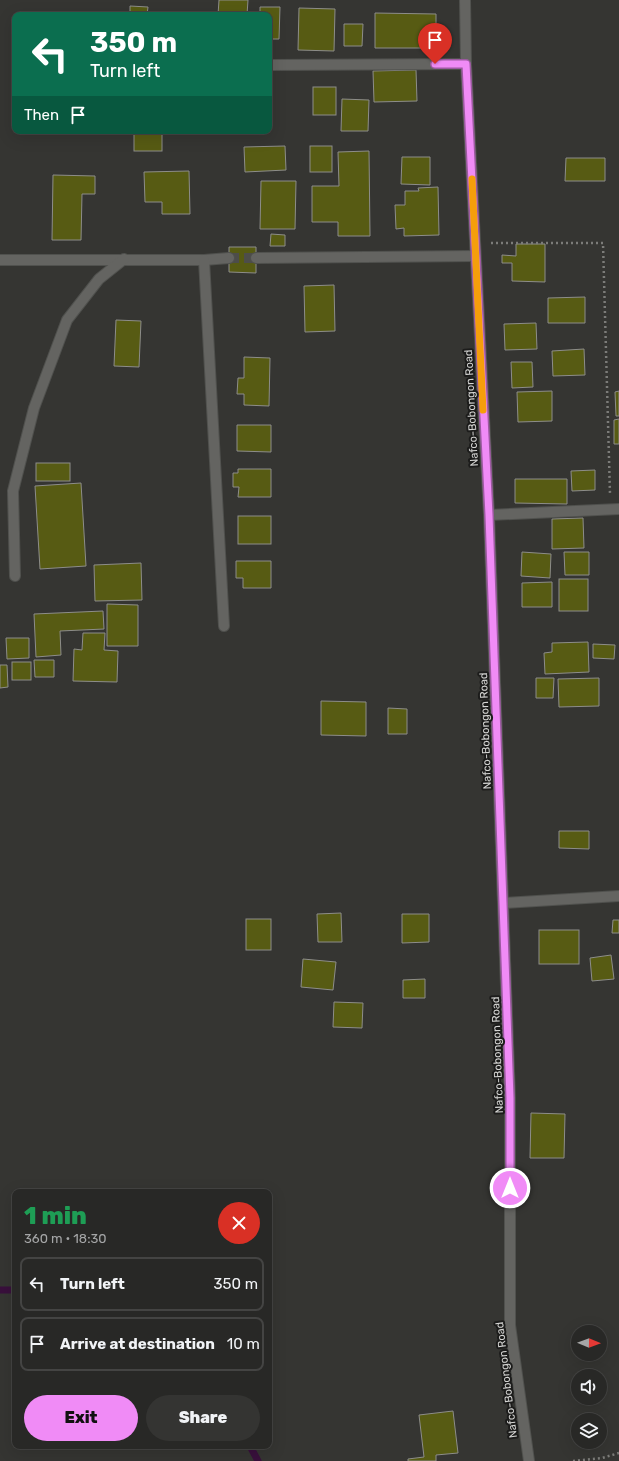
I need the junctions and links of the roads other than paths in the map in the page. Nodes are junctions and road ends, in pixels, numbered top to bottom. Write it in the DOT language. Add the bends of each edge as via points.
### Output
graph roads {
  1 [pos="465,0"];
  2 [pos="466,64"];
  3 [pos="272,65"];
  4 [pos="476,256"];
  5 [pos="229,258"];
  6 [pos="256,258"];
  7 [pos="124,259"];
  8 [pos="0,260"];
  9 [pos="204,260"];
  10 [pos="615,510"];
  11 [pos="489,515"];
  12 [pos="15,576"];
  13 [pos="224,626"];
  14 [pos="619,896"];
  15 [pos="503,903"];
  16 [pos="529,1461"];
  1 -- 2 [label="street, Nafco-Bobongon Road"];
  2 -- 3 [label="street"];
  2 -- 4 [label="street, Nafco-Bobongon Road"];
  4 -- 6 [label="street"];
  4 -- 11 [label="street, Nafco-Bobongon Road"];
  5 -- 9 [label="street"];
  7 -- 8 [label="street"];
  7 -- 9 [label="street"];
  7 -- 12 [label="street" via="99,279 67,320 34,408 13,491"];
  9 -- 13 [label="street"];
  10 -- 11 [label="street"];
  11 -- 15 [label="street, Nafco-Bobongon Road"];
  14 -- 15 [label="street"];
  15 -- 16 [label="street, Nafco-Bobongon Road" via="510,1098 510,1325"];
}
